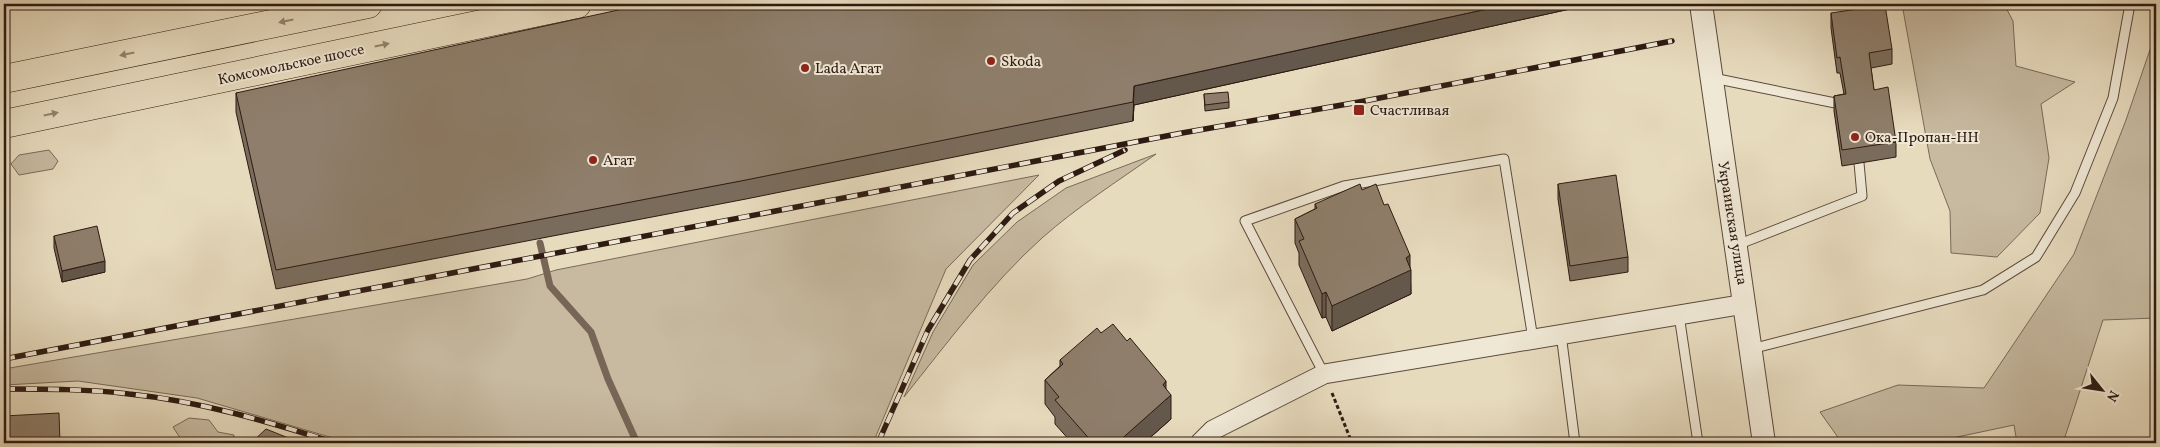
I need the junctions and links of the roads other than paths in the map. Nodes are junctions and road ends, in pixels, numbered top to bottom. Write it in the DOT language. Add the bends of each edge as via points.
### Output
graph roads {
  1 [pos="368,4"];
  2 [pos="577,4"];
  3 [pos="2130,4"];
  4 [pos="1702,5"];
  5 [pos="1711,77"];
  6 [pos="4,79"];
  7 [pos="1845,105"];
  8 [pos="4,124"];
  9 [pos="1859,163"];
  10 [pos="1736,245"];
  11 [pos="1745,304"];
  12 [pos="1680,315"];
  13 [pos="1561,334"];
  14 [pos="1533,339"];
  15 [pos="1751,349"];
  16 [pos="1328,382"];
  17 [pos="1200,443"];
  18 [pos="1576,443"];
  19 [pos="1698,443"];
  20 [pos="1764,443"];
  1 -- 6 [label="main road, one-way"];
  8 -- 2 [label="main road, Комсомольское шоссе, one-way"];
  3 -- 15 [label="lane" via="2113,98 2075,193 2036,257 1983,290"];
  4 -- 5 [label="street, Украинская улица"];
  5 -- 7 [label="lane"];
  5 -- 10 [label="street, Украинская улица"];
  9 -- 10 [label="lane" via="1862,196"];
  10 -- 11 [label="street, Украинская улица"];
  11 -- 12 [label="street"];
  11 -- 15 [label="street, Украинская улица"];
  12 -- 13 [label="street"];
  12 -- 19 [label="lane"];
  13 -- 14 [label="street"];
  13 -- 18 [label="lane"];
  14 -- 16 [label="street"];
  14 -- 16 [label="lane" via="1504,159 1344,186 1245,220"];
  15 -- 20 [label="street, Украинская улица"];
  16 -- 17 [label="street" via="1213,430"];
}
